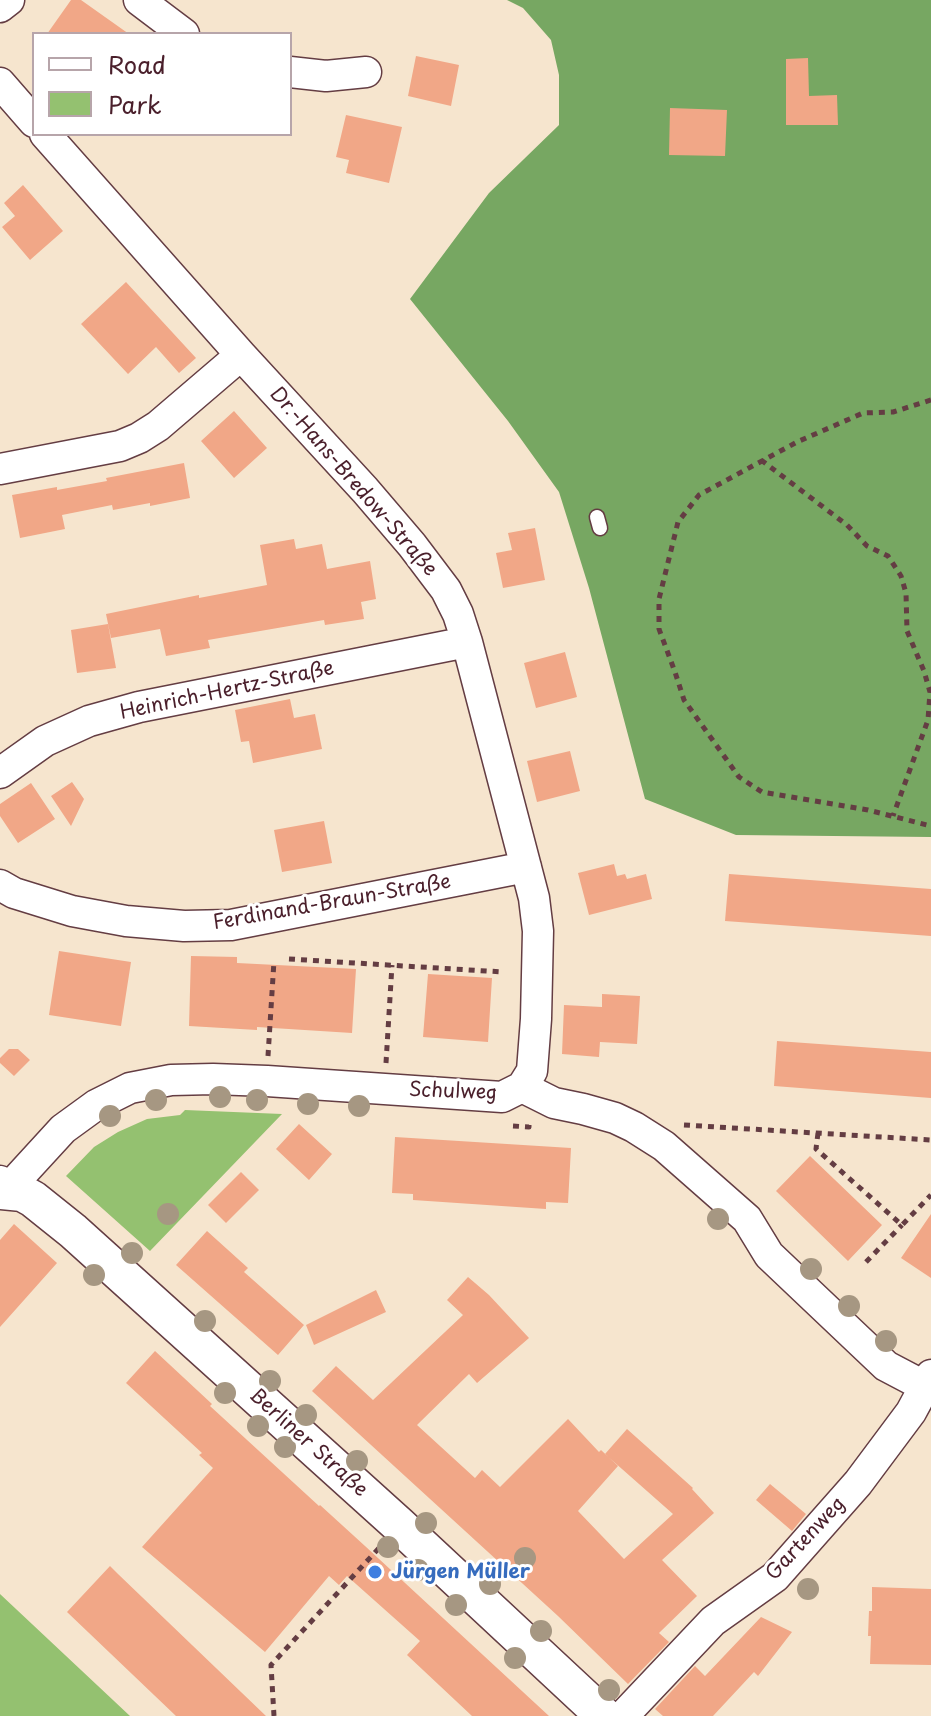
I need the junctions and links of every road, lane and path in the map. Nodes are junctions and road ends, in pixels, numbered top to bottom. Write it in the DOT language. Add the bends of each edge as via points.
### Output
graph roads {
  1 [pos="9,0"];
  2 [pos="139,0"];
  3 [pos="0,7"];
  4 [pos="181,32"];
  5 [pos="292,72"];
  6 [pos="366,72"];
  7 [pos="0,83"];
  8 [pos="32,120"];
  9 [pos="47,136"];
  10 [pos="241,355"];
  11 [pos="931,400"];
  12 [pos="761,460"];
  13 [pos="0,469"];
  14 [pos="467,642"];
  15 [pos="0,773"];
  16 [pos="893,816"];
  17 [pos="931,826"];
  18 [pos="526,867"];
  19 [pos="0,885"];
  20 [pos="289,959"];
  21 [pos="274,961"];
  22 [pos="392,965"];
  23 [pos="503,972"];
  24 [pos="269,1045"];
  25 [pos="522,1087"];
  26 [pos="385,1088"];
  27 [pos="682,1125"];
  28 [pos="513,1126"];
  29 [pos="818,1133"];
  30 [pos="931,1140"];
  31 [pos="2,1187"];
  32 [pos="931,1195"];
  33 [pos="902,1225"];
  34 [pos="866,1262"];
  35 [pos="928,1380"];
  36 [pos="378,1548"];
  37 [pos="274,1716"];
  38 [pos="604,1716"];
  39 [pos="623,1716"];
  1 -- 3 [label="street"];
  2 -- 4 [label="street"];
  5 -- 6 [label="street"];
  7 -- 8 [label="street"];
  9 -- 10 [label="street, Dr.-Hans-Bredow-Straße"];
  10 -- 13 [label="street" via="139,438"];
  10 -- 14 [label="street, Dr.-Hans-Bredow-Straße" via="412,545 446,590"];
  11 -- 12 [label="path" via="893,412 863,413"];
  12 -- 16 [label="path" via="867,546 888,556 901,576 907,631 930,692 928,720"];
  12 -- 16 [label="path" via="699,495 678,522 659,599 659,629 684,700 739,777 762,792"];
  14 -- 15 [label="street, Heinrich-Hertz-Straße" via="89,721 45,741"];
  14 -- 18 [label="street, Dr.-Hans-Bredow-Straße"];
  16 -- 17 [label="path"];
  18 -- 19 [label="street, Ferdinand-Braun-Straße" via="231,925 126,921 72,911"];
  18 -- 25 [label="street, Dr.-Hans-Bredow-Straße" via="538,931 538,973 532,1071"];
  20 -- 22 [label="path"];
  21 -- 24 [label="path"];
  22 -- 23 [label="path"];
  22 -- 26 [label="path"];
  25 -- 26 [label="street, Schulweg" via="502,1097"];
  25 -- 28 [label="path" via="529,1127"];
  25 -- 35 [label="street, Schulweg" via="554,1103 615,1118 664,1146 747,1219 769,1255 886,1366"];
  26 -- 31 [label="street, Schulweg" via="213,1079 130,1088 63,1129"];
  27 -- 29 [label="path"];
  29 -- 30 [label="path"];
  29 -- 33 [label="path" via="816,1149"];
  31 -- 38 [label="street, Berliner Straße" via="33,1199 104,1257"];
  32 -- 33 [label="path"];
  33 -- 34 [label="path"];
  35 -- 39 [label="street, Gartenweg" via="858,1483 775,1577 713,1621"];
  36 -- 37 [label="path" via="271,1665"];
}
